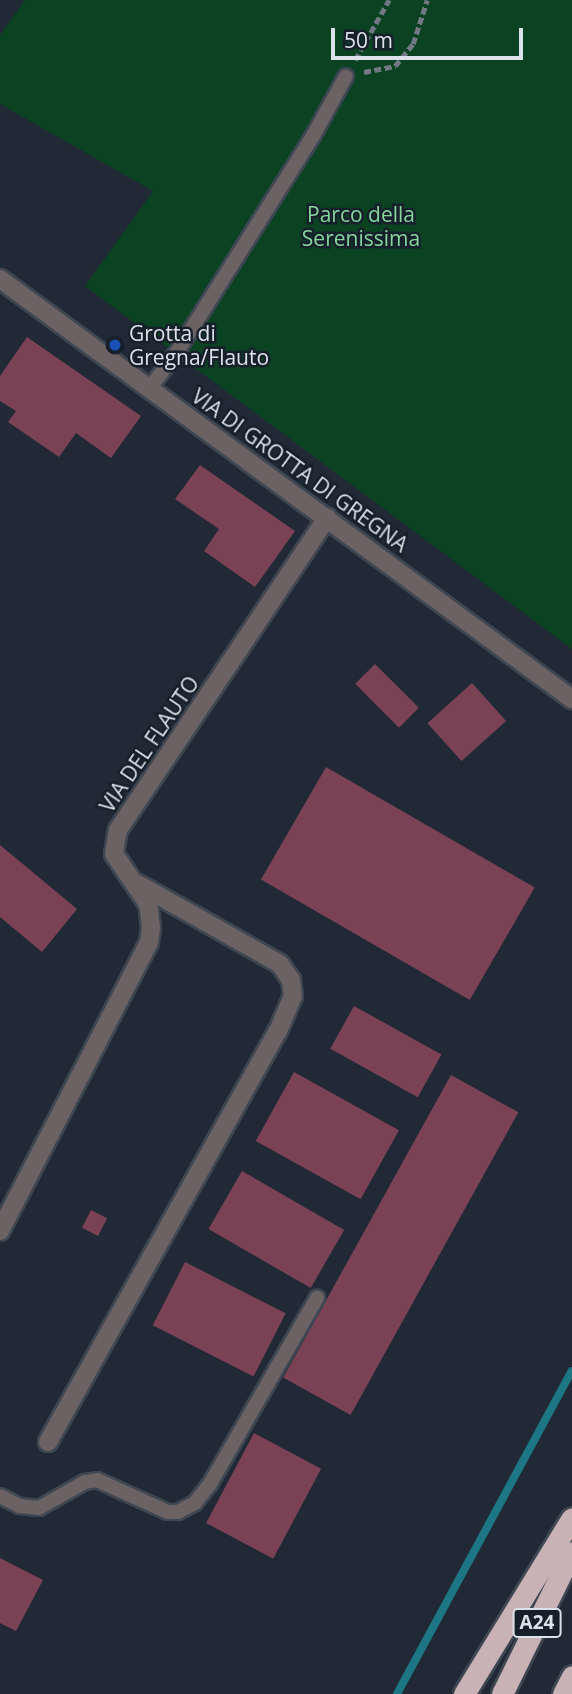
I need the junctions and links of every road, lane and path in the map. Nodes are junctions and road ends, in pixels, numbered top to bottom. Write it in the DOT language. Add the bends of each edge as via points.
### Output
graph roads {
  1 [pos="389,0"];
  2 [pos="427,0"];
  3 [pos="346,76"];
  4 [pos="0,279"];
  5 [pos="149,389"];
  6 [pos="327,518"];
  7 [pos="572,699"];
  8 [pos="132,881"];
  9 [pos="0,1231"];
  10 [pos="317,1298"];
  11 [pos="48,1442"];
  12 [pos="0,1496"];
  13 [pos="572,1518"];
  14 [pos="572,1552"];
  15 [pos="572,1676"];
  16 [pos="464,1694"];
  17 [pos="502,1694"];
  18 [pos="563,1694"];
  1 -- 3 [label="path"];
  2 -- 3 [label="path" via="413,44 395,66"];
  3 -- 5 [label="lane" via="313,136"];
  4 -- 5 [label="street, VIA DI GROTTA DI GREGNA"];
  5 -- 6 [label="street, VIA DI GROTTA DI GREGNA"];
  6 -- 7 [label="street, VIA DI GROTTA DI GREGNA"];
  6 -- 8 [label="street, VIA DEL FLAUTO" via="118,830 114,854"];
  8 -- 9 [label="street, VIA DEL FLAUTO" via="151,916 146,951"];
  8 -- 11 [label="street" via="280,964 291,980 293,996 278,1031"];
  10 -- 12 [label="lane" via="195,1503 168,1512 97,1480 39,1508 20,1506"];
  13 -- 16 [label="highway"];
  14 -- 17 [label="highway, A24"];
  15 -- 18 [label="highway"];
}
